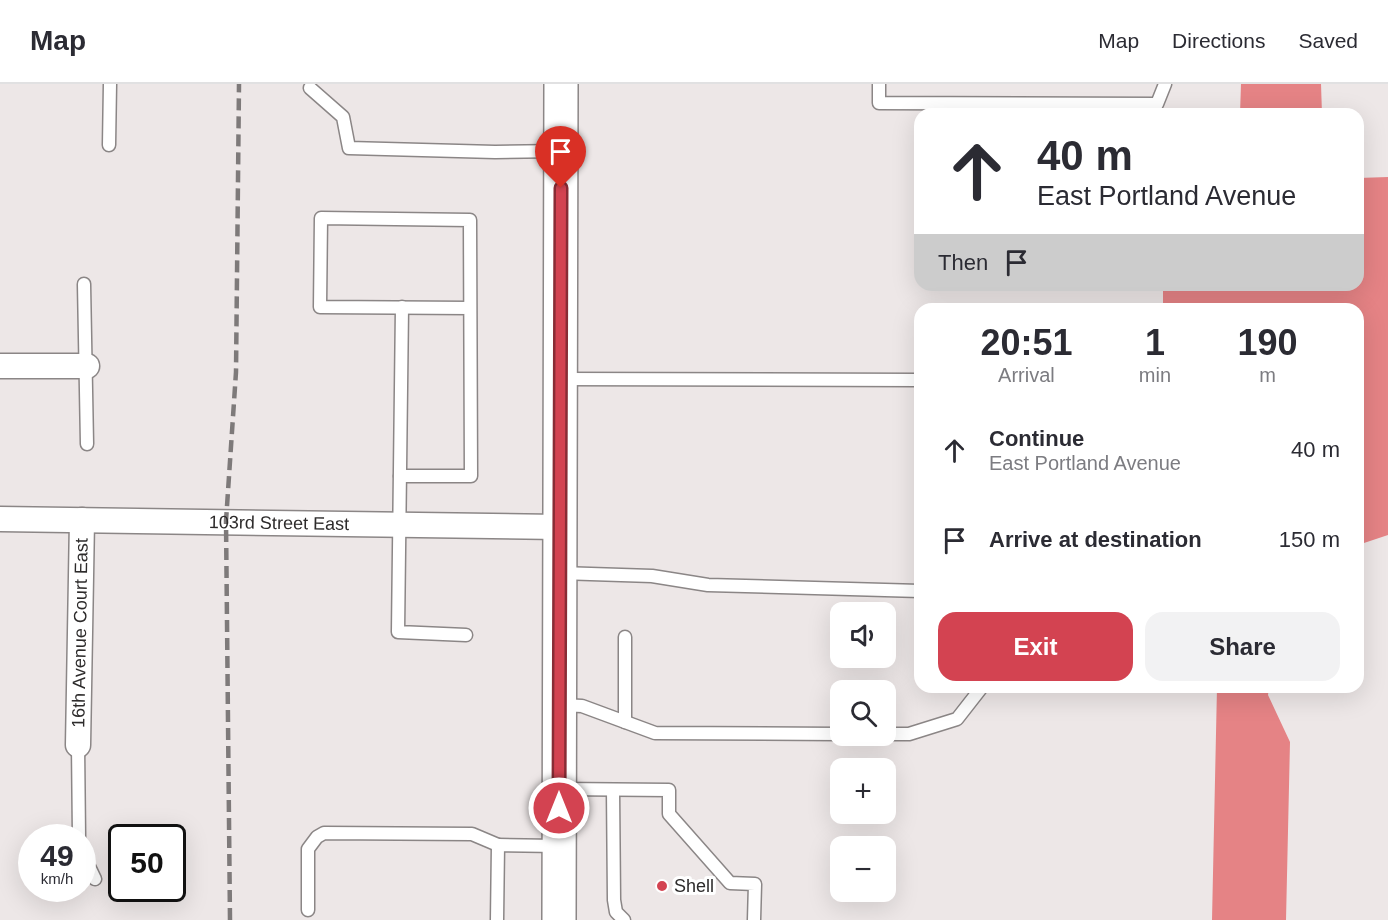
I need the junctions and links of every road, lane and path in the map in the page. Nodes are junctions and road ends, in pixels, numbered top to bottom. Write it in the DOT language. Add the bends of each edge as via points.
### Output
graph roads {
  1 [pos="110,84"];
  2 [pos="561,84"];
  3 [pos="879,84"];
  4 [pos="1165,84"];
  5 [pos="310,88"];
  6 [pos="109,145"];
  7 [pos="561,151"];
  8 [pos="84,284"];
  9 [pos="402,307"];
  10 [pos="470,308"];
  11 [pos="0,366"];
  12 [pos="87,366"];
  13 [pos="560,379"];
  14 [pos="914,380"];
  15 [pos="87,444"];
  16 [pos="400,476"];
  17 [pos="0,519"];
  18 [pos="82,520"];
  19 [pos="399,524"];
  20 [pos="559,527"];
  21 [pos="559,573"];
  22 [pos="914,591"];
  23 [pos="466,634"];
  24 [pos="625,637"];
  25 [pos="559,692"];
  26 [pos="978,693"];
  27 [pos="625,722"];
  28 [pos="830,734"];
  29 [pos="896,734"];
  30 [pos="78,745"];
  31 [pos="559,789"];
  32 [pos="614,790"];
  33 [pos="79,824"];
  34 [pos="498,845"];
  35 [pos="559,846"];
  36 [pos="308,910"];
  37 [pos="497,920"];
  38 [pos="559,920"];
  39 [pos="624,920"];
  40 [pos="754,920"];
  1 -- 6 [label="lane"];
  2 -- 7 [label="main road"];
  3 -- 4 [label="lane" via="879,103 1156,104"];
  5 -- 7 [label="lane" via="343,117 348,148"];
  7 -- 13 [label="main road"];
  8 -- 12 [label="lane"];
  9 -- 10 [label="lane"];
  9 -- 10 [label="lane" via="320,306 321,218 470,220"];
  9 -- 16 [label="lane"];
  10 -- 16 [label="lane" via="471,476"];
  11 -- 12 [label="street"];
  12 -- 15 [label="lane"];
  13 -- 14 [label="lane"];
  13 -- 20 [label="main road"];
  16 -- 19 [label="lane"];
  17 -- 18 [label="street, 103rd Street East"];
  18 -- 19 [label="street, 103rd Street East"];
  18 -- 30 [label="street, 16th Avenue Court East"];
  19 -- 20 [label="street, 103rd Street East"];
  19 -- 23 [label="lane" via="398,632"];
  20 -- 21 [label="main road"];
  21 -- 22 [label="lane" via="652,576 708,585"];
  21 -- 25 [label="main road"];
  24 -- 27 [label="lane"];
  25 -- 27 [label="lane" via="582,706"];
  25 -- 31 [label="main road"];
  26 -- 29 [label="lane" via="957,719 909,734"];
  27 -- 28 [label="lane" via="655,733"];
  30 -- 33 [label="lane"];
  31 -- 32 [label="lane"];
  31 -- 35 [label="main road"];
  32 -- 39 [label="lane" via="614,900 616,912"];
  32 -- 40 [label="lane" via="669,790 669,814 730,883 755,884"];
  34 -- 35 [label="lane"];
  34 -- 36 [label="lane" via="472,834 324,833 308,849"];
  34 -- 37 [label="lane"];
  35 -- 38 [label="main road"];
}
